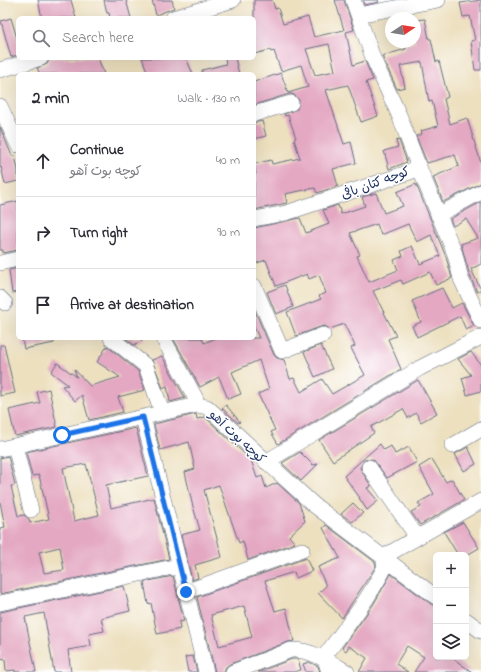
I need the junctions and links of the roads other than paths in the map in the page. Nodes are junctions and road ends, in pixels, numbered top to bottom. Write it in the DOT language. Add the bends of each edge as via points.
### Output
graph roads {
  1 [pos="233,0"];
  2 [pos="353,0"];
  3 [pos="438,0"];
  4 [pos="415,2"];
  5 [pos="358,15"];
  6 [pos="180,16"];
  7 [pos="34,60"];
  8 [pos="0,70"];
  9 [pos="291,103"];
  10 [pos="0,106"];
  11 [pos="256,113"];
  12 [pos="16,141"];
  13 [pos="418,165"];
  14 [pos="481,192"];
  15 [pos="438,215"];
  16 [pos="256,219"];
  17 [pos="16,259"];
  18 [pos="0,263"];
  19 [pos="256,291"];
  20 [pos="481,321"];
  21 [pos="323,335"];
  22 [pos="481,337"];
  23 [pos="114,340"];
  24 [pos="164,340"];
  25 [pos="197,405"];
  26 [pos="162,412"];
  27 [pos="143,417"];
  28 [pos="481,429"];
  29 [pos="15,446"];
  30 [pos="452,446"];
  31 [pos="0,449"];
  32 [pos="266,462"];
  33 [pos="368,467"];
  34 [pos="481,501"];
  35 [pos="31,510"];
  36 [pos="417,537"];
  37 [pos="302,550"];
  38 [pos="383,557"];
  39 [pos="178,566"];
  40 [pos="186,592"];
  41 [pos="433,595"];
  42 [pos="0,603"];
  43 [pos="469,622"];
  44 [pos="481,631"];
  45 [pos="327,666"];
  46 [pos="206,672"];
  47 [pos="232,672"];
  48 [pos="347,672"];
  1 -- 6 [label="street"];
  2 -- 5 [label="street, کوچه کتان بافی"];
  3 -- 4 [label="street"];
  4 -- 5 [label="street"];
  5 -- 13 [label="street, کوچه کتان بافی" via="373,58"];
  7 -- 8 [label="street"];
  9 -- 11 [label="street"];
  10 -- 12 [label="street"];
  13 -- 15 [label="street"];
  13 -- 16 [label="street, کوچه کتان بافی" via="410,172 366,187 286,213"];
  14 -- 15 [label="street"];
  15 -- 20 [label="street" via="455,254 461,279"];
  17 -- 18 [label="street"];
  19 -- 21 [label="street" via="282,351"];
  22 -- 32 [label="street" via="420,368"];
  23 -- 26 [label="street" via="146,366"];
  24 -- 25 [label="street"];
  25 -- 26 [label="street, کوچه بوت آهو"];
  25 -- 32 [label="street, کوچه بوت آهو" via="206,407"];
  26 -- 27 [label="street, کوچه بوت آهو"];
  27 -- 29 [label="street, کوچه بوت آهو"];
  27 -- 39 [label="street"];
  28 -- 30 [label="street"];
  29 -- 31 [label="street, کوچه بوت آهو"];
  29 -- 35 [label="street"];
  32 -- 38 [label="street, کوچه بوت آهو" via="314,505"];
  33 -- 36 [label="street"];
  34 -- 36 [label="street"];
  36 -- 38 [label="street"];
  37 -- 40 [label="street"];
  38 -- 41 [label="street, کوچه بوت آهو"];
  38 -- 45 [label="street" via="385,567 380,578"];
  39 -- 40 [label="street"];
  39 -- 42 [label="street"];
  40 -- 46 [label="street"];
  43 -- 44 [label="street"];
  45 -- 47 [label="street" via="299,650 291,650"];
  45 -- 48 [label="street"];
}
